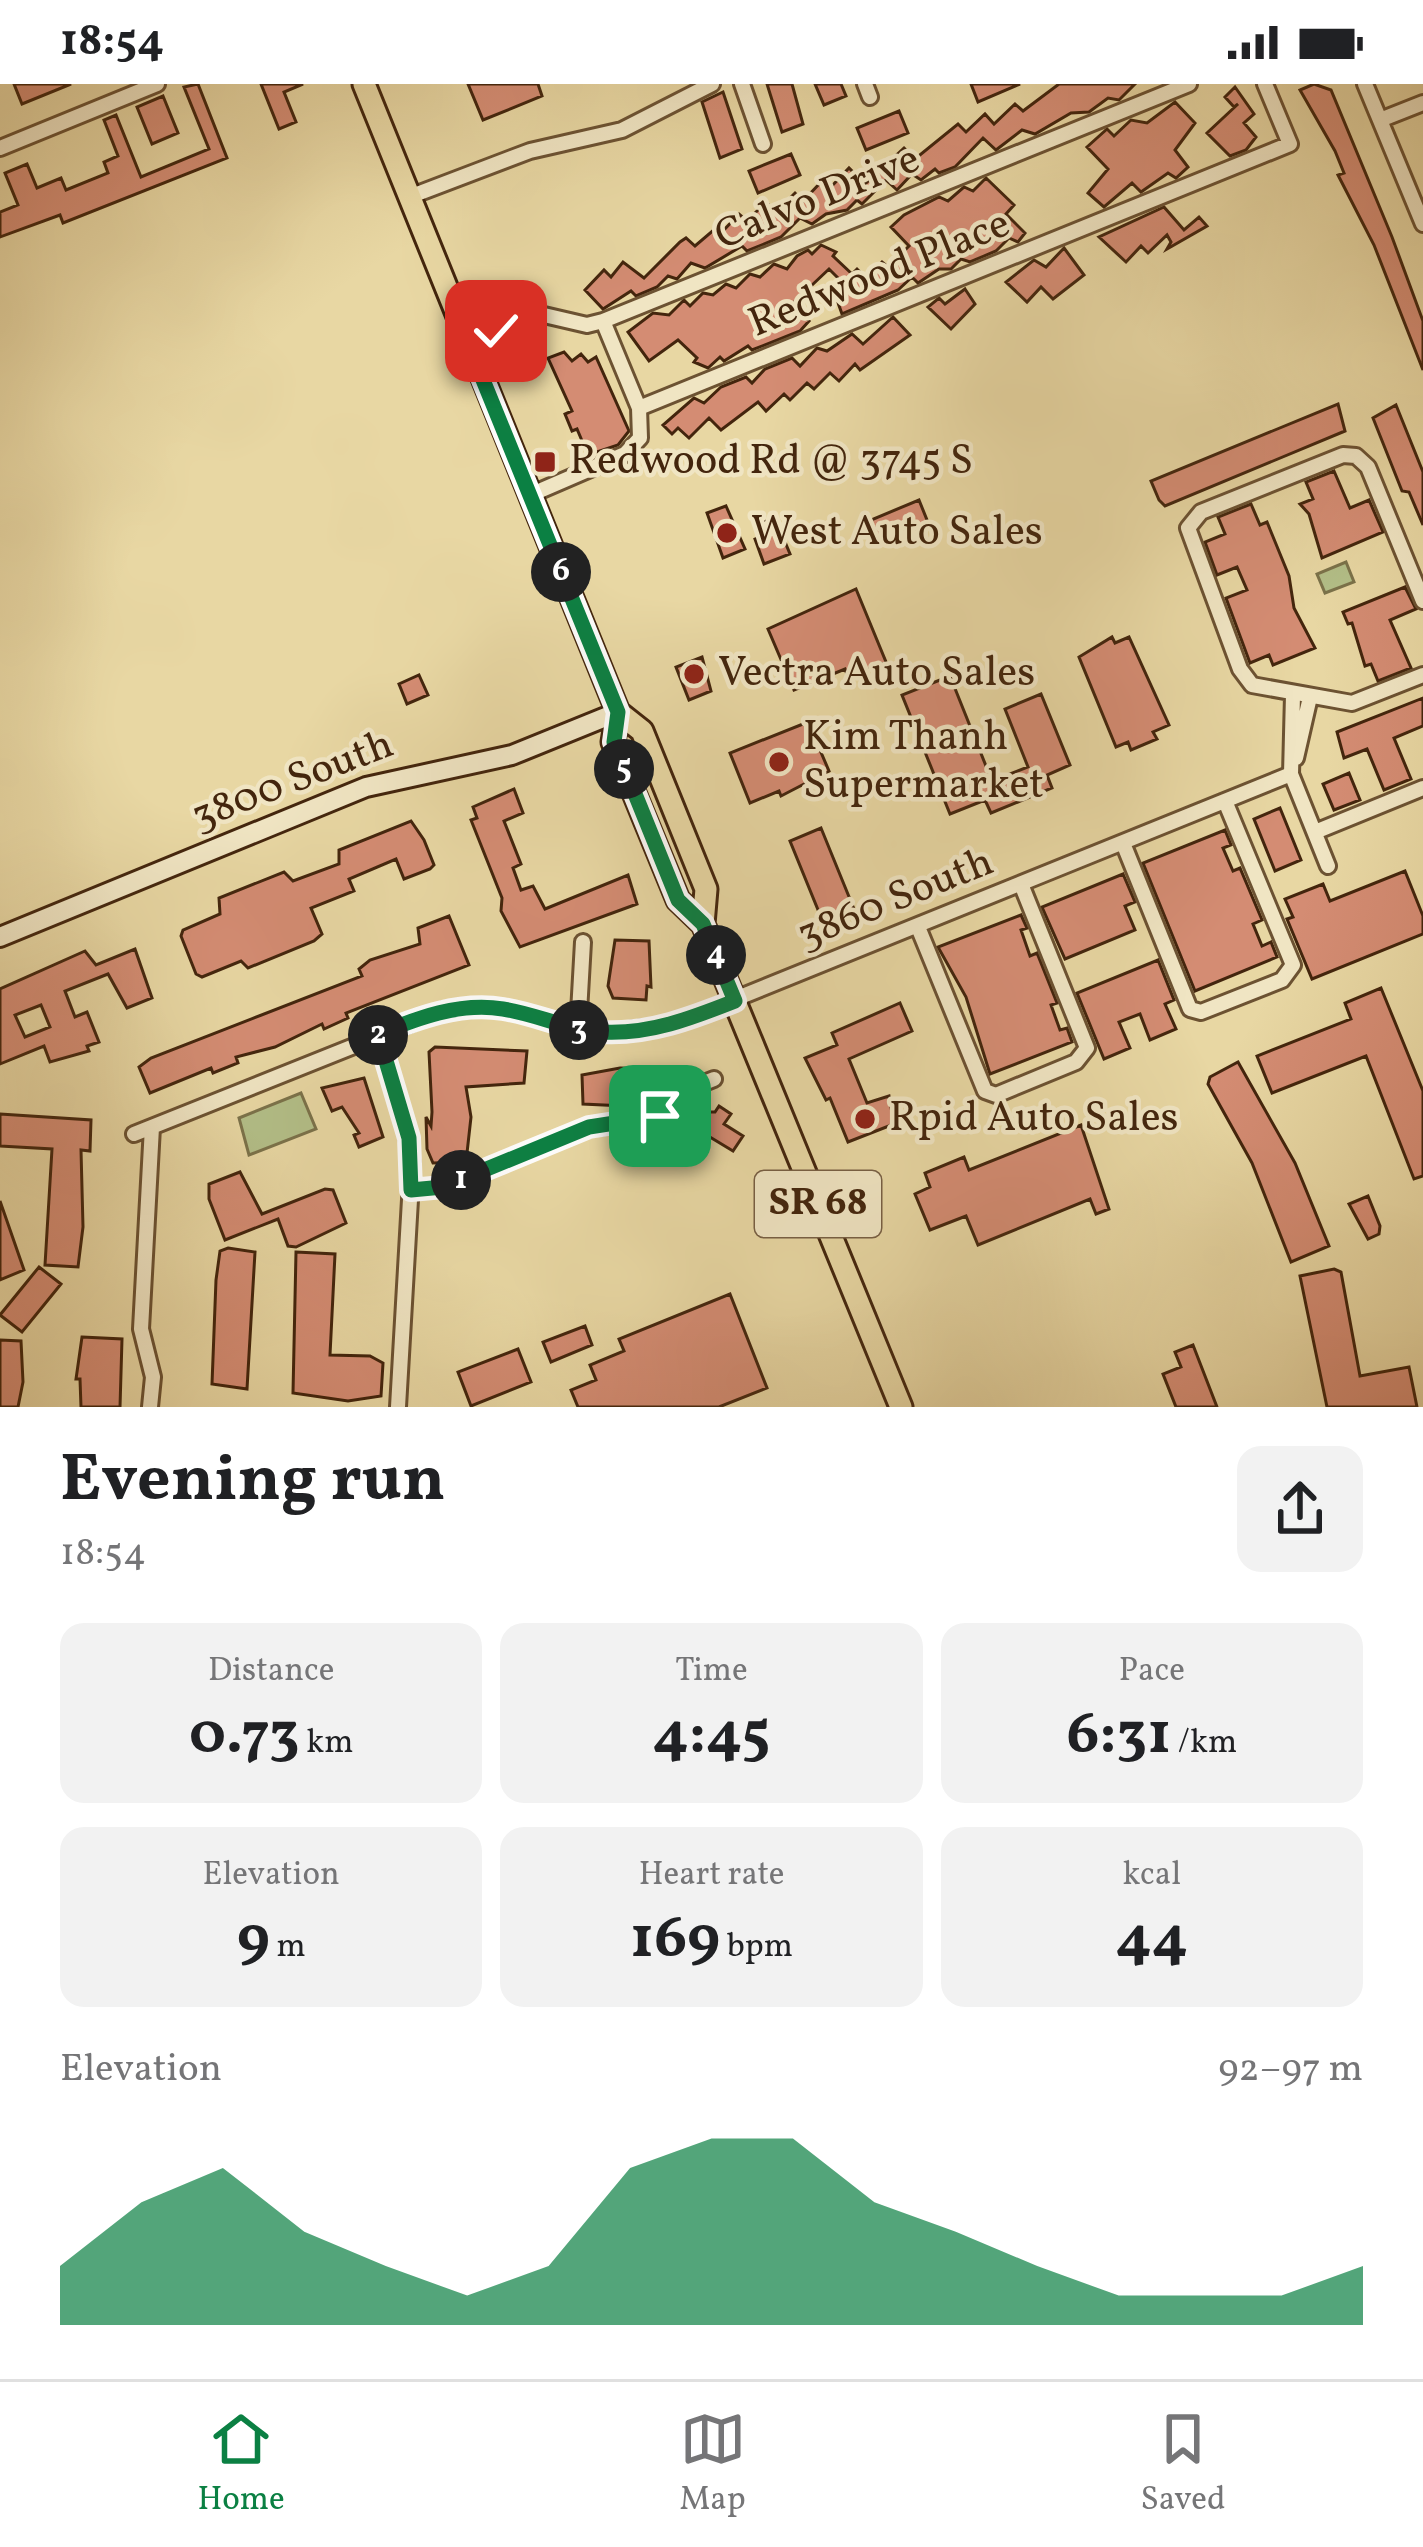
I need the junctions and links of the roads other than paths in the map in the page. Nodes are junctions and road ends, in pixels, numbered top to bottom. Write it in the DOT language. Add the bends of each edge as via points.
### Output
graph roads {
  1 [pos="157,84"];
  2 [pos="364,84"];
  3 [pos="712,84"];
  4 [pos="742,84"];
  5 [pos="1189,84"];
  6 [pos="1265,84"];
  7 [pos="1365,84"];
  8 [pos="1423,103"];
  9 [pos="1381,120"];
  10 [pos="763,144"];
  11 [pos="0,148"];
  12 [pos="409,197"];
  13 [pos="1423,224"];
  14 [pos="603,321"];
  15 [pos="468,343"];
  16 [pos="639,407"];
  17 [pos="530,495"];
  18 [pos="1423,601"];
  19 [pos="1423,675"];
  20 [pos="1302,696"];
  21 [pos="618,712"];
  22 [pos="1292,774"];
  23 [pos="1423,788"];
  24 [pos="1225,801"];
  25 [pos="1315,832"];
  26 [pos="1123,843"];
  27 [pos="1328,866"];
  28 [pos="1021,884"];
  29 [pos="918,927"];
  30 [pos="0,937"];
  31 [pos="583,942"];
  32 [pos="735,1001"];
  33 [pos="578,1030"];
  34 [pos="378,1034"];
  35 [pos="714,1079"];
  36 [pos="152,1127"];
  37 [pos="134,1134"];
  38 [pos="411,1190"];
  39 [pos="150,1407"];
  40 [pos="398,1407"];
  41 [pos="901,1407"];
  1 -- 11 [label="street"];
  2 -- 12 [label="main road, SR 68"];
  3 -- 12 [label="street" via="622,130 530,151"];
  4 -- 10 [label="street"];
  5 -- 14 [label="street, Calvo Drive"];
  6 -- 16 [label="street, Redwood Place" via="1290,144"];
  7 -- 9 [label="street"];
  8 -- 9 [label="street"];
  9 -- 13 [label="street"];
  12 -- 15 [label="main road, SR 68"];
  14 -- 15 [label="street, Calvo Drive" via="544,315"];
  14 -- 16 [label="street"];
  15 -- 17 [label="main road, SR 68"];
  16 -- 17 [label="street" via="643,428 634,448"];
  17 -- 21 [label="main road, SR 68"];
  18 -- 20 [label="street" via="1368,467 1349,454 1201,512 1188,528 1245,678 1259,689"];
  19 -- 20 [label="street" via="1352,703"];
  20 -- 22 [label="street"];
  21 -- 30 [label="street, 3800 South" via="512,755 366,788"];
  21 -- 32 [label="main road, SR 68" via="642,731 706,889 703,924"];
  22 -- 24 [label="street, 3860 South"];
  22 -- 25 [label="street"];
  23 -- 25 [label="street"];
  24 -- 26 [label="street, 3860 South"];
  24 -- 26 [label="street" via="1292,965 1282,980 1201,1012 1190,1009"];
  25 -- 27 [label="street"];
  26 -- 28 [label="street, 3860 South"];
  28 -- 29 [label="street, 3860 South"];
  28 -- 29 [label="street" via="1087,1048 1076,1062 996,1095 985,1091"];
  29 -- 32 [label="street, 3860 South"];
  31 -- 33 [label="street"];
  32 -- 33 [label="street, 3860 South" via="654,1028"];
  32 -- 41 [label="main road, SR 68"];
  33 -- 34 [label="street, 3860 South" via="472,1008"];
  34 -- 36 [label="street, 3860 South"];
  34 -- 38 [label="street" via="409,1138"];
  35 -- 38 [label="street" via="648,1120 589,1127 443,1187"];
  36 -- 37 [label="street, 3860 South"];
  36 -- 39 [label="street" via="141,1329 153,1377"];
  38 -- 40 [label="street"];
}
